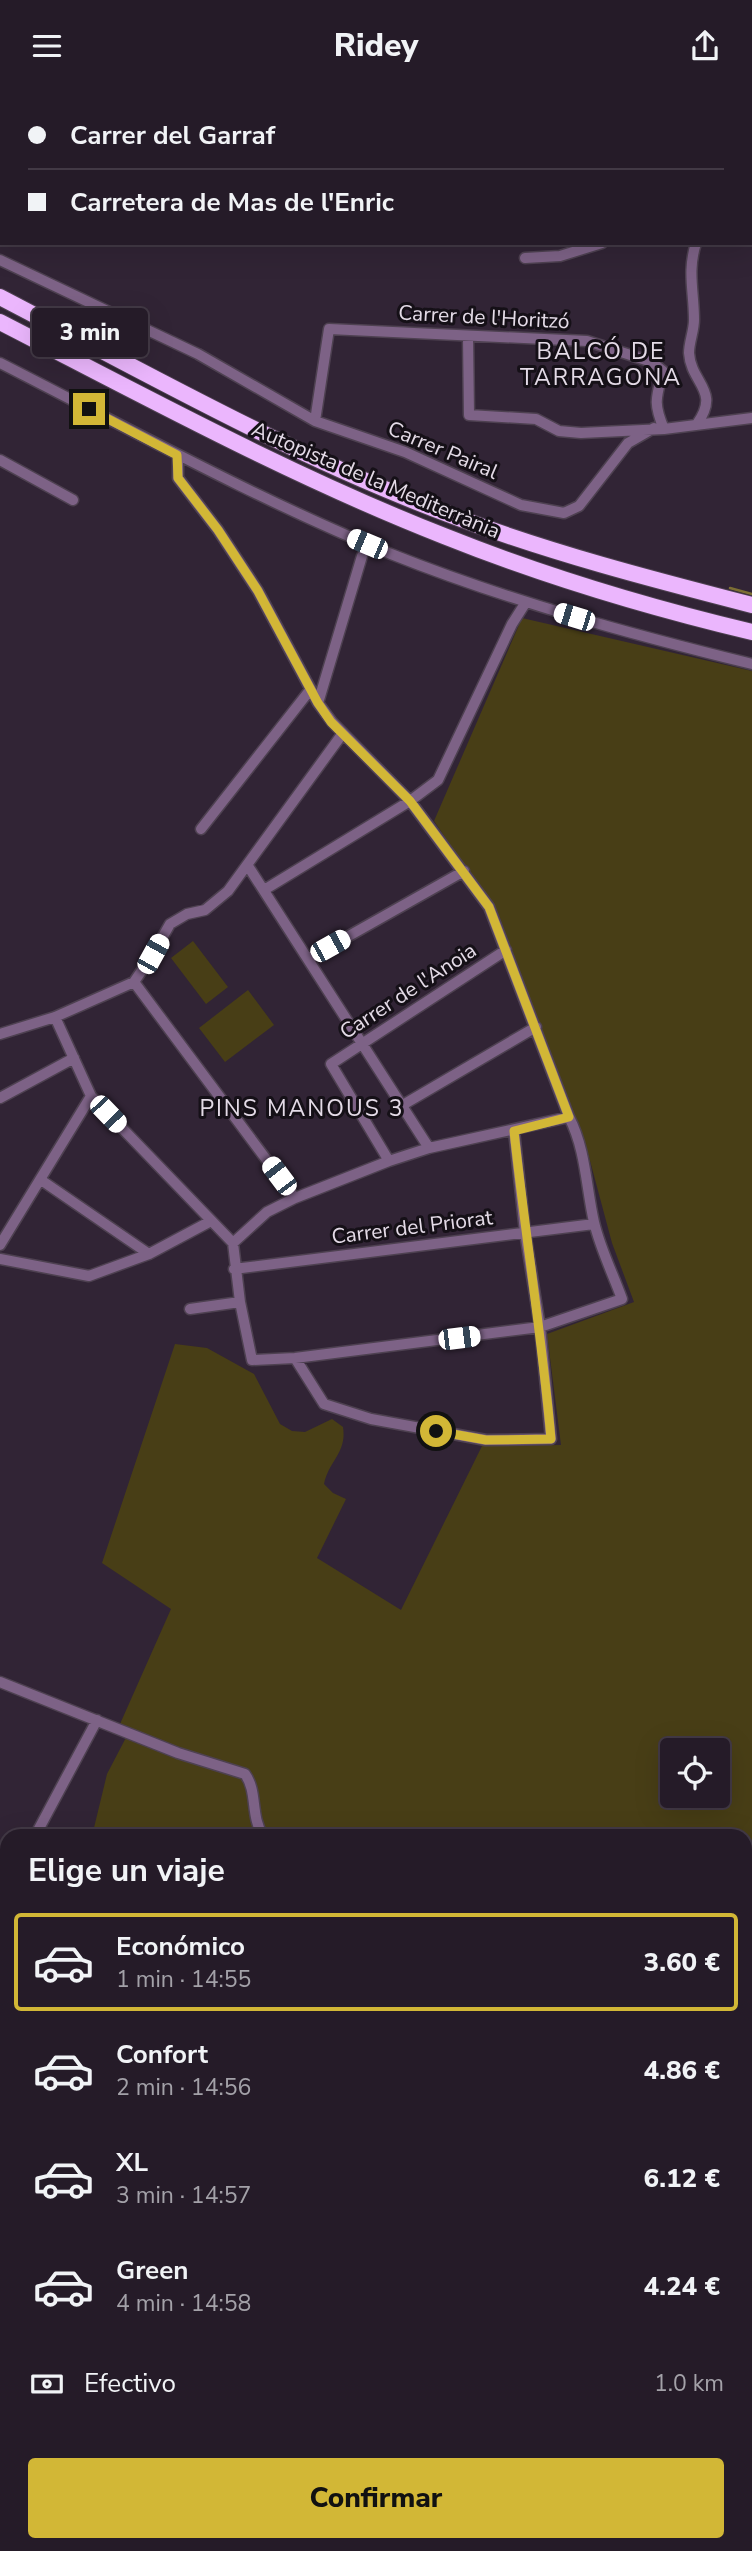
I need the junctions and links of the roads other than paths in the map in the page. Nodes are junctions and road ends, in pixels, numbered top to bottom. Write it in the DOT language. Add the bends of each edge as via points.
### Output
graph roads {
  1 [pos="596,245"];
  2 [pos="696,245"];
  3 [pos="525,258"];
  4 [pos="0,260"];
  5 [pos="0,297"];
  6 [pos="0,322"];
  7 [pos="468,337"];
  8 [pos="0,363"];
  9 [pos="752,418"];
  10 [pos="315,421"];
  11 [pos="697,424"];
  12 [pos="659,429"];
  13 [pos="177,455"];
  14 [pos="0,460"];
  15 [pos="73,500"];
  16 [pos="362,556"];
  17 [pos="526,603"];
  18 [pos="752,605"];
  19 [pos="752,632"];
  20 [pos="752,664"];
  21 [pos="310,690"];
  22 [pos="318,703"];
  23 [pos="343,733"];
  24 [pos="410,801"];
  25 [pos="201,829"];
  26 [pos="248,866"];
  27 [pos="464,871"];
  28 [pos="264,890"];
  29 [pos="506,950"];
  30 [pos="308,959"];
  31 [pos="134,982"];
  32 [pos="55,1017"];
  33 [pos="536,1027"];
  34 [pos="0,1034"];
  35 [pos="361,1043"];
  36 [pos="74,1059"];
  37 [pos="91,1096"];
  38 [pos="0,1098"];
  39 [pos="401,1106"];
  40 [pos="569,1117"];
  41 [pos="514,1131"];
  42 [pos="429,1148"];
  43 [pos="389,1161"];
  44 [pos="41,1180"];
  45 [pos="295,1198"];
  46 [pos="211,1221"];
  47 [pos="594,1224"];
  48 [pos="525,1232"];
  49 [pos="233,1243"];
  50 [pos="0,1245"];
  51 [pos="149,1254"];
  52 [pos="0,1259"];
  53 [pos="234,1269"];
  54 [pos="240,1302"];
  55 [pos="190,1309"];
  56 [pos="540,1327"];
  57 [pos="295,1358"];
  58 [pos="0,1682"];
  59 [pos="97,1720"];
  60 [pos="40,1829"];
  61 [pos="259,1829"];
  1 -- 3 [label="street" via="561,256"];
  2 -- 11 [label="street" via="690,273 694,321 690,353 695,374 706,391 706,411"];
  4 -- 10 [label="street, Carrer Pairal" via="198,354"];
  5 -- 18 [label="highway, Autopista de la Mediterrània" via="231,417 439,511 585,562"];
  6 -- 19 [label="highway, Autopista de la Mediterrània" via="257,453 444,537 662,610"];
  7 -- 10 [label="street, Carrer de l'Horitzó" via="329,329"];
  7 -- 12 [label="street, Carrer de l'Horitzó" via="587,341 652,362 663,371 655,400"];
  7 -- 12 [label="street" via="469,415 536,419 559,431 581,433"];
  8 -- 13 [label="street"];
  9 -- 11 [label="street"];
  10 -- 12 [label="street, Carrer Pairal" via="405,451 521,505 564,513 579,506 628,443"];
  11 -- 12 [label="street"];
  13 -- 17 [label="street" via="237,487 367,544"];
  13 -- 21 [label="street" via="178,478 258,591"];
  14 -- 15 [label="street"];
  16 -- 22 [label="street"];
  17 -- 20 [label="street"];
  17 -- 24 [label="street" via="438,780"];
  21 -- 22 [label="street"];
  21 -- 25 [label="street"];
  22 -- 23 [label="street"];
  23 -- 24 [label="street"];
  23 -- 26 [label="street"];
  24 -- 27 [label="street"];
  24 -- 28 [label="street"];
  26 -- 28 [label="street"];
  26 -- 31 [label="street" via="229,891 205,910 170,924"];
  27 -- 29 [label="street" via="489,907"];
  27 -- 30 [label="street"];
  28 -- 30 [label="street"];
  29 -- 33 [label="street"];
  29 -- 35 [label="street, Carrer de l'Anoia"];
  30 -- 35 [label="street"];
  31 -- 32 [label="street"];
  31 -- 45 [label="street"];
  32 -- 34 [label="street"];
  32 -- 36 [label="street"];
  33 -- 39 [label="street"];
  33 -- 40 [label="street"];
  35 -- 39 [label="street"];
  35 -- 43 [label="street, Carrer de l'Anoia" via="331,1064"];
  36 -- 37 [label="street"];
  36 -- 38 [label="street"];
  37 -- 44 [label="street"];
  37 -- 46 [label="street"];
  39 -- 42 [label="street"];
  40 -- 41 [label="street"];
  40 -- 47 [label="street" via="586,1172"];
  41 -- 42 [label="street"];
  41 -- 48 [label="street"];
  42 -- 43 [label="street"];
  43 -- 45 [label="street"];
  44 -- 50 [label="street"];
  44 -- 51 [label="street"];
  45 -- 49 [label="street" via="267,1212"];
  46 -- 49 [label="street"];
  46 -- 51 [label="street"];
  47 -- 48 [label="street, Carrer del Priorat"];
  47 -- 56 [label="street" via="622,1299"];
  48 -- 53 [label="street, Carrer del Priorat"];
  48 -- 56 [label="street"];
  49 -- 53 [label="street"];
  51 -- 52 [label="street" via="89,1276"];
  53 -- 54 [label="street"];
  54 -- 55 [label="street"];
  54 -- 57 [label="street" via="251,1360"];
  56 -- 57 [label="street"];
  56 -- 57 [label="street" via="551,1439 486,1440 359,1416 324,1404"];
  58 -- 59 [label="street"];
  59 -- 60 [label="street"];
  59 -- 61 [label="street" via="245,1774"];
}
